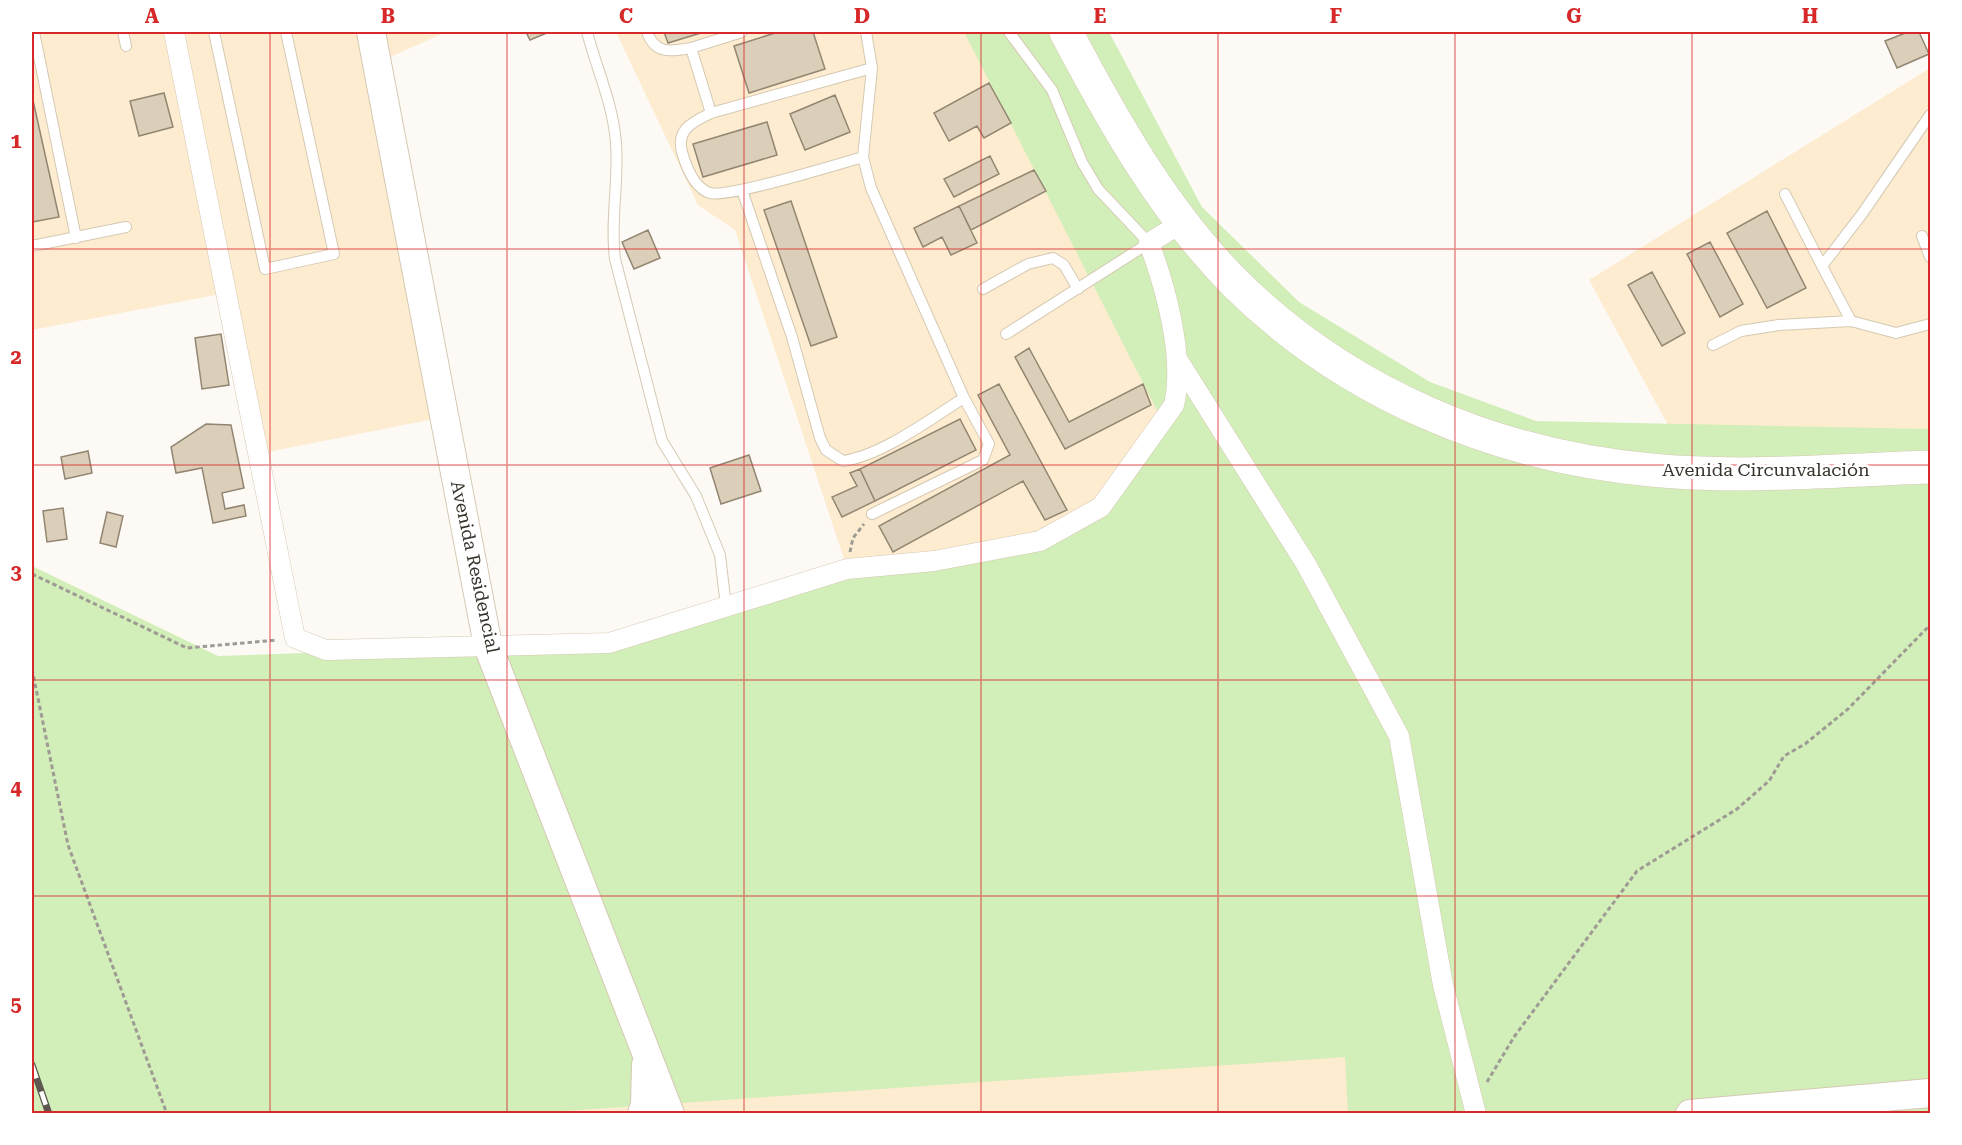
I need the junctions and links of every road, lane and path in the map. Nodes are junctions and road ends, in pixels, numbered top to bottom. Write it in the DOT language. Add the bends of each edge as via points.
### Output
graph roads {
  1 [pos="34,32"];
  2 [pos="123,32"];
  3 [pos="174,32"];
  4 [pos="213,32"];
  5 [pos="286,32"];
  6 [pos="371,32"];
  7 [pos="587,32"];
  8 [pos="647,32"];
  9 [pos="742,32"];
  10 [pos="866,32"];
  11 [pos="1009,32"];
  12 [pos="1066,32"];
  13 [pos="126,46"];
  14 [pos="691,48"];
  15 [pos="872,68"];
  16 [pos="711,113"];
  17 [pos="1930,114"];
  18 [pos="863,157"];
  19 [pos="742,190"];
  20 [pos="1785,194"];
  21 [pos="1183,222"];
  22 [pos="126,227"];
  23 [pos="1922,236"];
  24 [pos="75,238"];
  25 [pos="1149,243"];
  26 [pos="32,246"];
  27 [pos="1930,257"];
  28 [pos="1822,266"];
  29 [pos="983,289"];
  30 [pos="1078,289"];
  31 [pos="1851,321"];
  32 [pos="1930,324"];
  33 [pos="1006,334"];
  34 [pos="1713,345"];
  35 [pos="1177,358"];
  36 [pos="964,398"];
  37 [pos="1174,405"];
  38 [pos="1215,419"];
  39 [pos="1930,467"];
  40 [pos="872,514"];
  41 [pos="847,569"];
  42 [pos="32,574"];
  43 [pos="726,607"];
  44 [pos="1930,626"];
  45 [pos="295,638"];
  46 [pos="488,646"];
  47 [pos="32,669"];
  48 [pos="646,1054"];
  49 [pos="1487,1083"];
  50 [pos="1930,1093"];
  51 [pos="167,1113"];
  52 [pos="642,1113"];
  53 [pos="670,1113"];
  54 [pos="1476,1113"];
  55 [pos="1690,1113"];
  1 -- 24 [label="lane"];
  2 -- 13 [label="lane"];
  3 -- 45 [label="street"];
  4 -- 5 [label="lane" via="265,269 334,254"];
  6 -- 46 [label="main road, Avenida Residencial"];
  7 -- 43 [label="lane" via="612,112 618,185 611,230 615,259 662,441 696,496 720,555"];
  8 -- 14 [label="lane" via="655,47 662,51"];
  9 -- 14 [label="lane"];
  10 -- 15 [label="lane"];
  11 -- 25 [label="lane" via="1052,90 1082,162 1098,189"];
  12 -- 21 [label="highway, Avenida Circunvalación" via="1145,170"];
  14 -- 16 [label="lane"];
  15 -- 16 [label="lane"];
  15 -- 18 [label="lane"];
  16 -- 19 [label="lane" via="683,131 680,143 684,158 702,188 711,193"];
  17 -- 28 [label="lane"];
  18 -- 19 [label="lane"];
  18 -- 36 [label="lane" via="870,188"];
  19 -- 36 [label="lane" via="826,450 843,461 856,459"];
  20 -- 28 [label="lane"];
  21 -- 25 [label="street"];
  21 -- 39 [label="highway, Avenida Circunvalación" via="1236,284 1312,346 1377,388 1472,433 1579,461 1652,470 1719,474"];
  22 -- 24 [label="lane"];
  23 -- 27 [label="lane"];
  24 -- 26 [label="lane"];
  25 -- 30 [label="lane"];
  25 -- 35 [label="street" via="1159,270"];
  28 -- 31 [label="lane"];
  29 -- 30 [label="lane" via="1028,264 1053,258 1064,265"];
  30 -- 33 [label="lane"];
  31 -- 32 [label="lane" via="1896,333"];
  31 -- 34 [label="lane" via="1770,326 1741,332"];
  35 -- 37 [label="street" via="1179,384"];
  35 -- 38 [label="street"];
  36 -- 40 [label="lane" via="990,444 983,460"];
  37 -- 38 [label="street" via="1193,405"];
  37 -- 41 [label="street" via="1101,507 1040,541 934,561"];
  38 -- 54 [label="street" via="1306,564 1399,736 1443,985"];
  40 -- 41 [label="path" via="853,538"];
  41 -- 43 [label="street"];
  42 -- 45 [label="path" via="187,648"];
  43 -- 46 [label="street" via="609,643"];
  44 -- 49 [label="path" via="1848,709 1806,744 1784,756 1769,781 1737,809 1641,867 1520,1029"];
  45 -- 46 [label="street" via="326,650"];
  46 -- 48 [label="main road, Avenida Residencial"];
  47 -- 51 [label="path" via="68,845"];
  48 -- 52 [label="main road"];
  48 -- 53 [label="main road, Avenida Residencial"];
  50 -- 55 [label="main road"];
}
